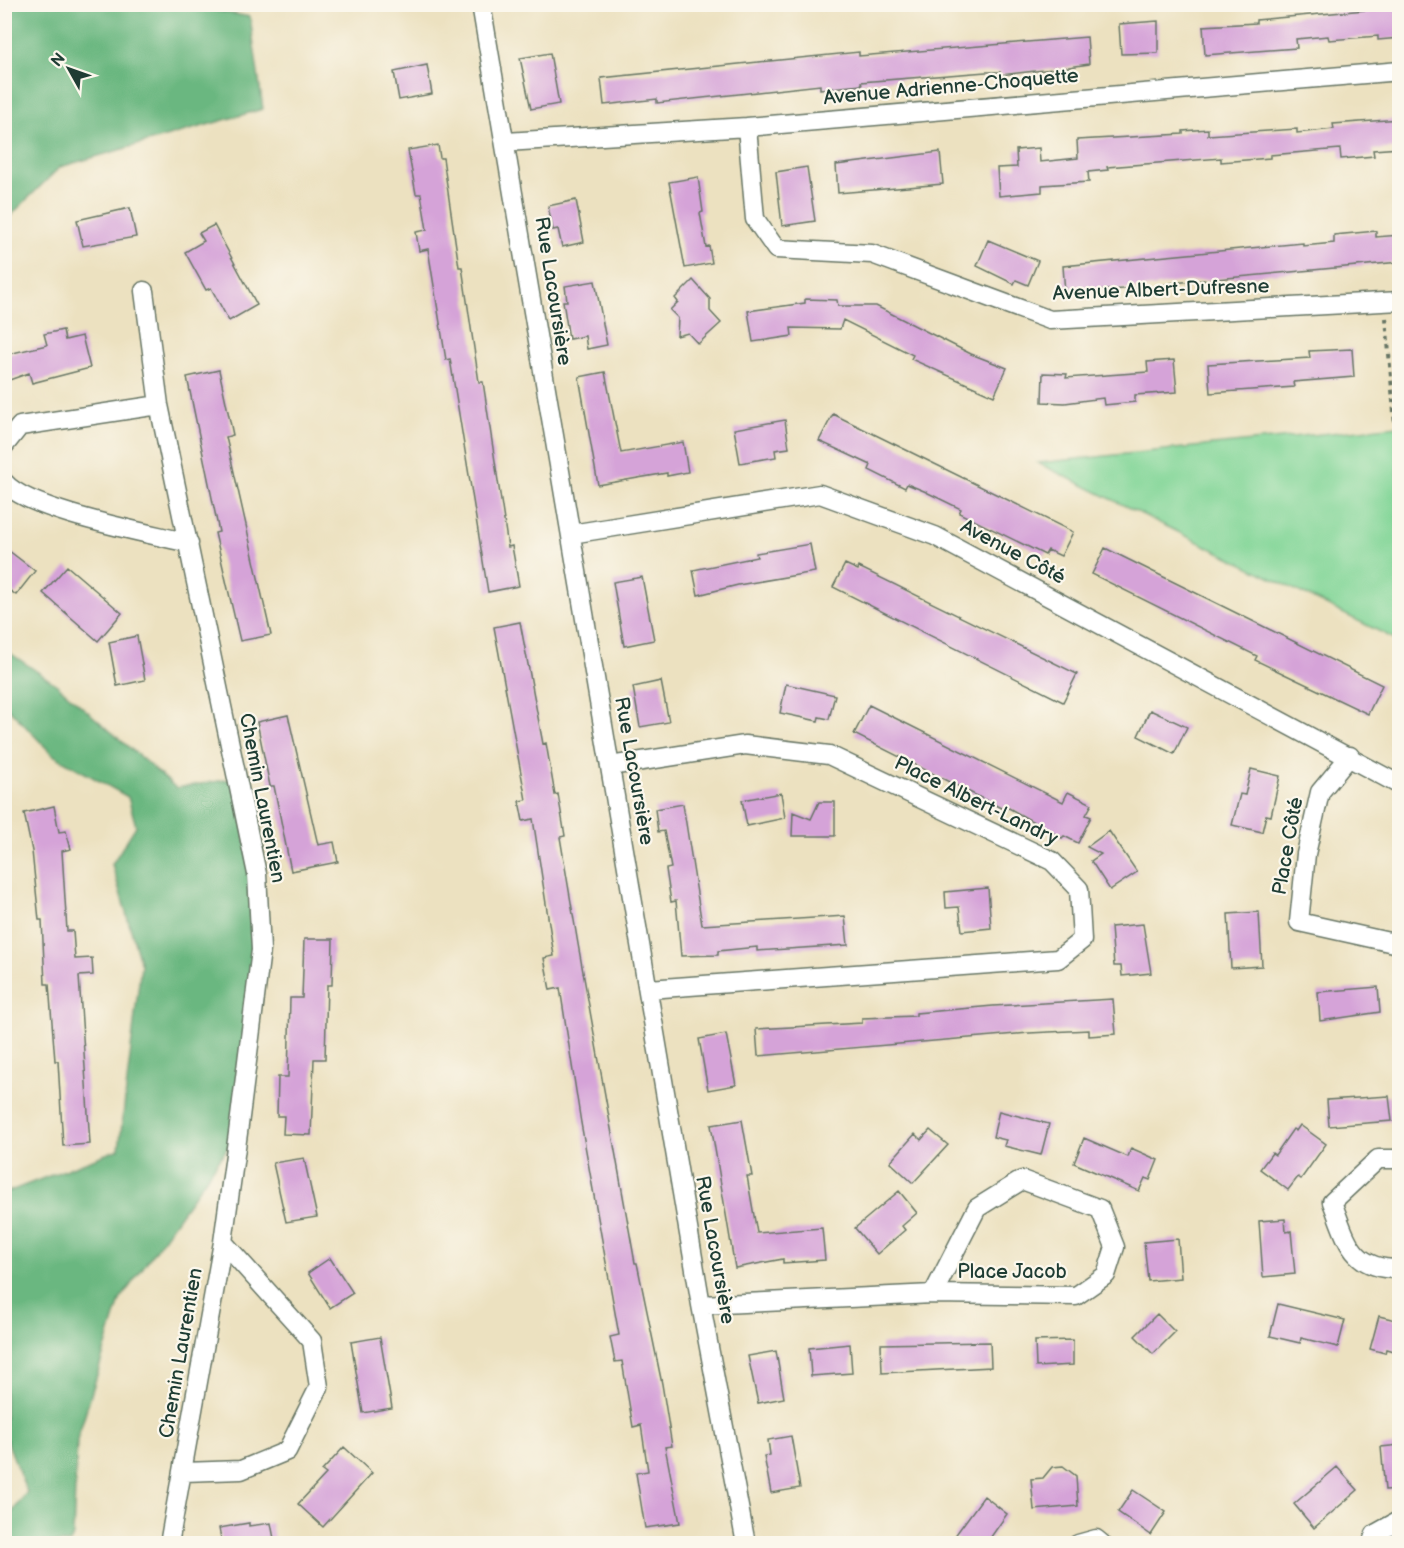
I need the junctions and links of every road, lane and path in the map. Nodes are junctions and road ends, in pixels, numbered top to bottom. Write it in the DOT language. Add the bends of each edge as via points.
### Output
graph roads {
  1 [pos="481,4"];
  2 [pos="1400,71"];
  3 [pos="747,127"];
  4 [pos="506,142"];
  5 [pos="144,291"];
  6 [pos="1392,302"];
  7 [pos="159,405"];
  8 [pos="4,446"];
  9 [pos="4,482"];
  10 [pos="1400,485"];
  11 [pos="571,534"];
  12 [pos="189,543"];
  13 [pos="1350,756"];
  14 [pos="610,766"];
  15 [pos="1400,785"];
  16 [pos="1400,942"];
  17 [pos="649,989"];
  18 [pos="1400,1159"];
  19 [pos="223,1242"];
  20 [pos="1400,1269"];
  21 [pos="933,1294"];
  22 [pos="702,1305"];
  23 [pos="184,1472"];
  24 [pos="1400,1520"];
  25 [pos="169,1544"];
  26 [pos="746,1544"];
  27 [pos="1078,1544"];
  28 [pos="1101,1544"];
  29 [pos="1371,1544"];
  1 -- 4 [label="street, Rue Lacoursière"];
  2 -- 3 [label="street, Avenue Adrienne-Choquette"];
  3 -- 4 [label="street, Avenue Adrienne-Choquette"];
  3 -- 6 [label="street, Avenue Albert-Dufresne" via="755,219 776,249 872,254 1050,320"];
  4 -- 11 [label="street, Rue Lacoursière"];
  5 -- 7 [label="street, Chemin Laurentien"];
  6 -- 10 [label="path"];
  7 -- 8 [label="street" via="20,426"];
  7 -- 12 [label="street, Chemin Laurentien"];
  9 -- 12 [label="street" via="11,490 55,509"];
  11 -- 13 [label="street, Avenue Côté" via="820,494 935,536"];
  11 -- 14 [label="street, Rue Lacoursière"];
  12 -- 19 [label="street, Chemin Laurentien" via="257,873 261,950"];
  13 -- 15 [label="street, Avenue Côté"];
  13 -- 16 [label="street, Place Côté" via="1320,792 1306,854 1299,922"];
  14 -- 17 [label="street, Rue Lacoursière"];
  14 -- 17 [label="street, Place Albert-Landry" via="745,745 829,755 1052,861 1079,889 1082,940 1058,959"];
  17 -- 22 [label="street, Rue Lacoursière"];
  18 -- 20 [label="street" via="1378,1159 1332,1202 1352,1252 1380,1269"];
  19 -- 23 [label="street, Chemin Laurentien"];
  19 -- 23 [label="street" via="312,1341 319,1387 287,1451 241,1470"];
  21 -- 21 [label="street, Place Jacob" via="1076,1296 1106,1275 1115,1247 1100,1209 1022,1180 977,1208"];
  21 -- 22 [label="street, Place Jacob"];
  22 -- 26 [label="street, Rue Lacoursière"];
  23 -- 25 [label="street, Chemin Laurentien"];
  24 -- 29 [label="street" via="1375,1534"];
  27 -- 28 [label="street" via="1096,1539"];
}
